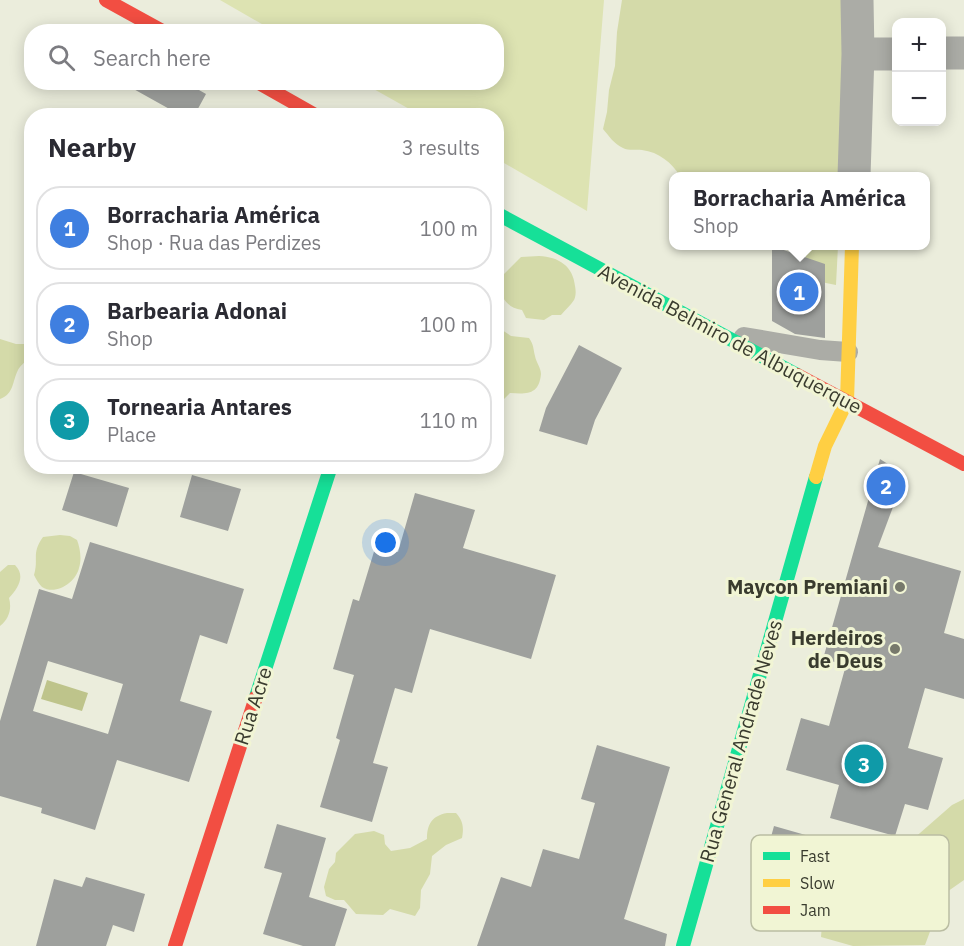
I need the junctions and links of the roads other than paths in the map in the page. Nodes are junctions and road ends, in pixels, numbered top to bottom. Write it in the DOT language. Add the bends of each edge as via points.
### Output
graph roads {
  1 [pos="106,0"];
  2 [pos="858,0"];
  3 [pos="150,24"];
  4 [pos="946,53"];
  5 [pos="964,53"];
  6 [pos="858,54"];
  7 [pos="892,54"];
  8 [pos="271,90"];
  9 [pos="303,108"];
  10 [pos="854,172"];
  11 [pos="504,217"];
  12 [pos="852,250"];
  13 [pos="718,332"];
  14 [pos="848,352"];
  15 [pos="847,401"];
  16 [pos="964,464"];
  17 [pos="328,474"];
  18 [pos="175,946"];
  19 [pos="683,946"];
  1 -- 3 [label="street"];
  2 -- 6 [label="street"];
  4 -- 5 [label="street"];
  6 -- 7 [label="street"];
  6 -- 10 [label="street"];
  8 -- 9 [label="street"];
  11 -- 13 [label="street, Avenida Belmiro de Albuquerque"];
  12 -- 14 [label="street"];
  13 -- 14 [label="lane"];
  13 -- 15 [label="street, Avenida Belmiro de Albuquerque"];
  14 -- 15 [label="street"];
  15 -- 16 [label="street, Avenida Belmiro de Albuquerque"];
  15 -- 19 [label="street, Rua General Andrade Neves" via="825,446"];
  17 -- 18 [label="street, Rua Acre"];
}
